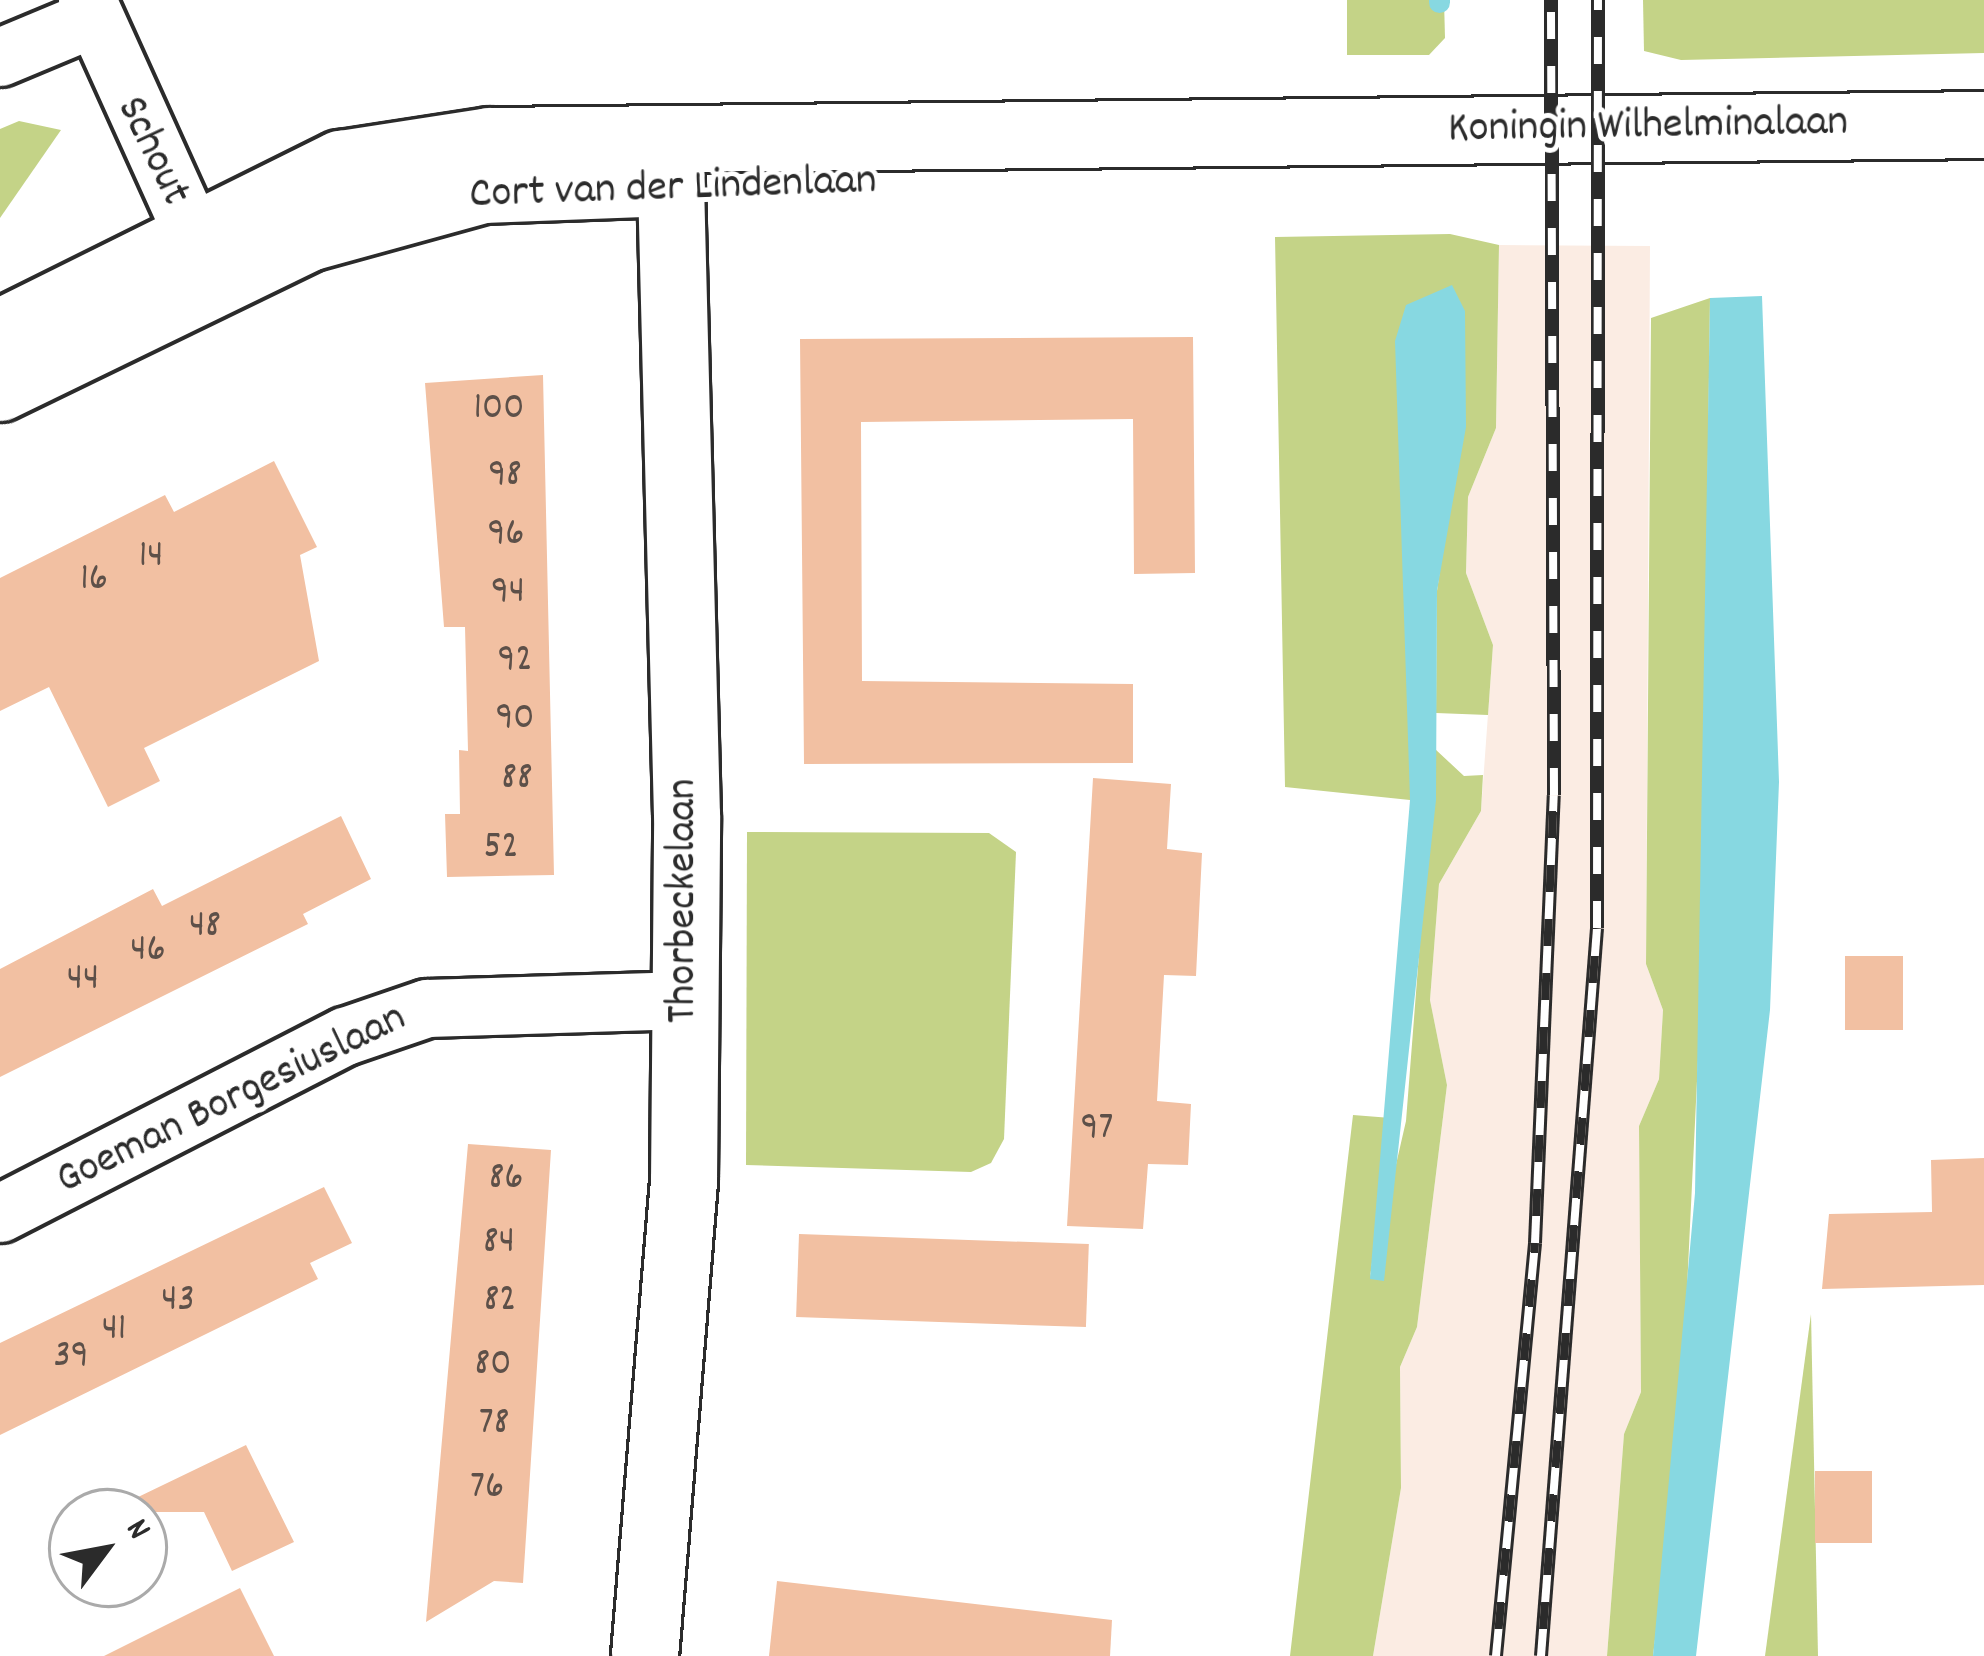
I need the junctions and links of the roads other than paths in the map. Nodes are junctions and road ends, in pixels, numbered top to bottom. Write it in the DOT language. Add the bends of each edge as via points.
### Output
graph roads {
  1 [pos="89,9"];
  2 [pos="0,57"];
  3 [pos="1984,125"];
  4 [pos="1313,155"];
  5 [pos="673,165"];
  6 [pos="1984,170"];
  7 [pos="205,261"];
  8 [pos="0,333"];
  9 [pos="0,388"];
  10 [pos="685,1000"];
  11 [pos="0,1213"];
  12 [pos="645,1656"];
  1 -- 2 [label="street, Schout"];
  1 -- 7 [label="street, Schout"];
  3 -- 4 [label="main road, Koningin Wilhelminalaan"];
  4 -- 5 [label="main road, Cort van der Lindenlaan"];
  4 -- 6 [label="main road, Koningin Wilhelminalaan"];
  5 -- 7 [label="main road, Cort van der Lindenlaan" via="489,141 398,152 341,164"];
  5 -- 10 [label="main road, Thorbeckelaan"];
  7 -- 8 [label="main road, Cort van der Lindenlaan"];
  7 -- 9 [label="main road, Cort van der Lindenlaan"];
  10 -- 11 [label="street, Goeman Borgesiuslaan" via="427,1008 345,1036"];
  10 -- 12 [label="main road, Thorbeckelaan" via="684,1182"];
}
